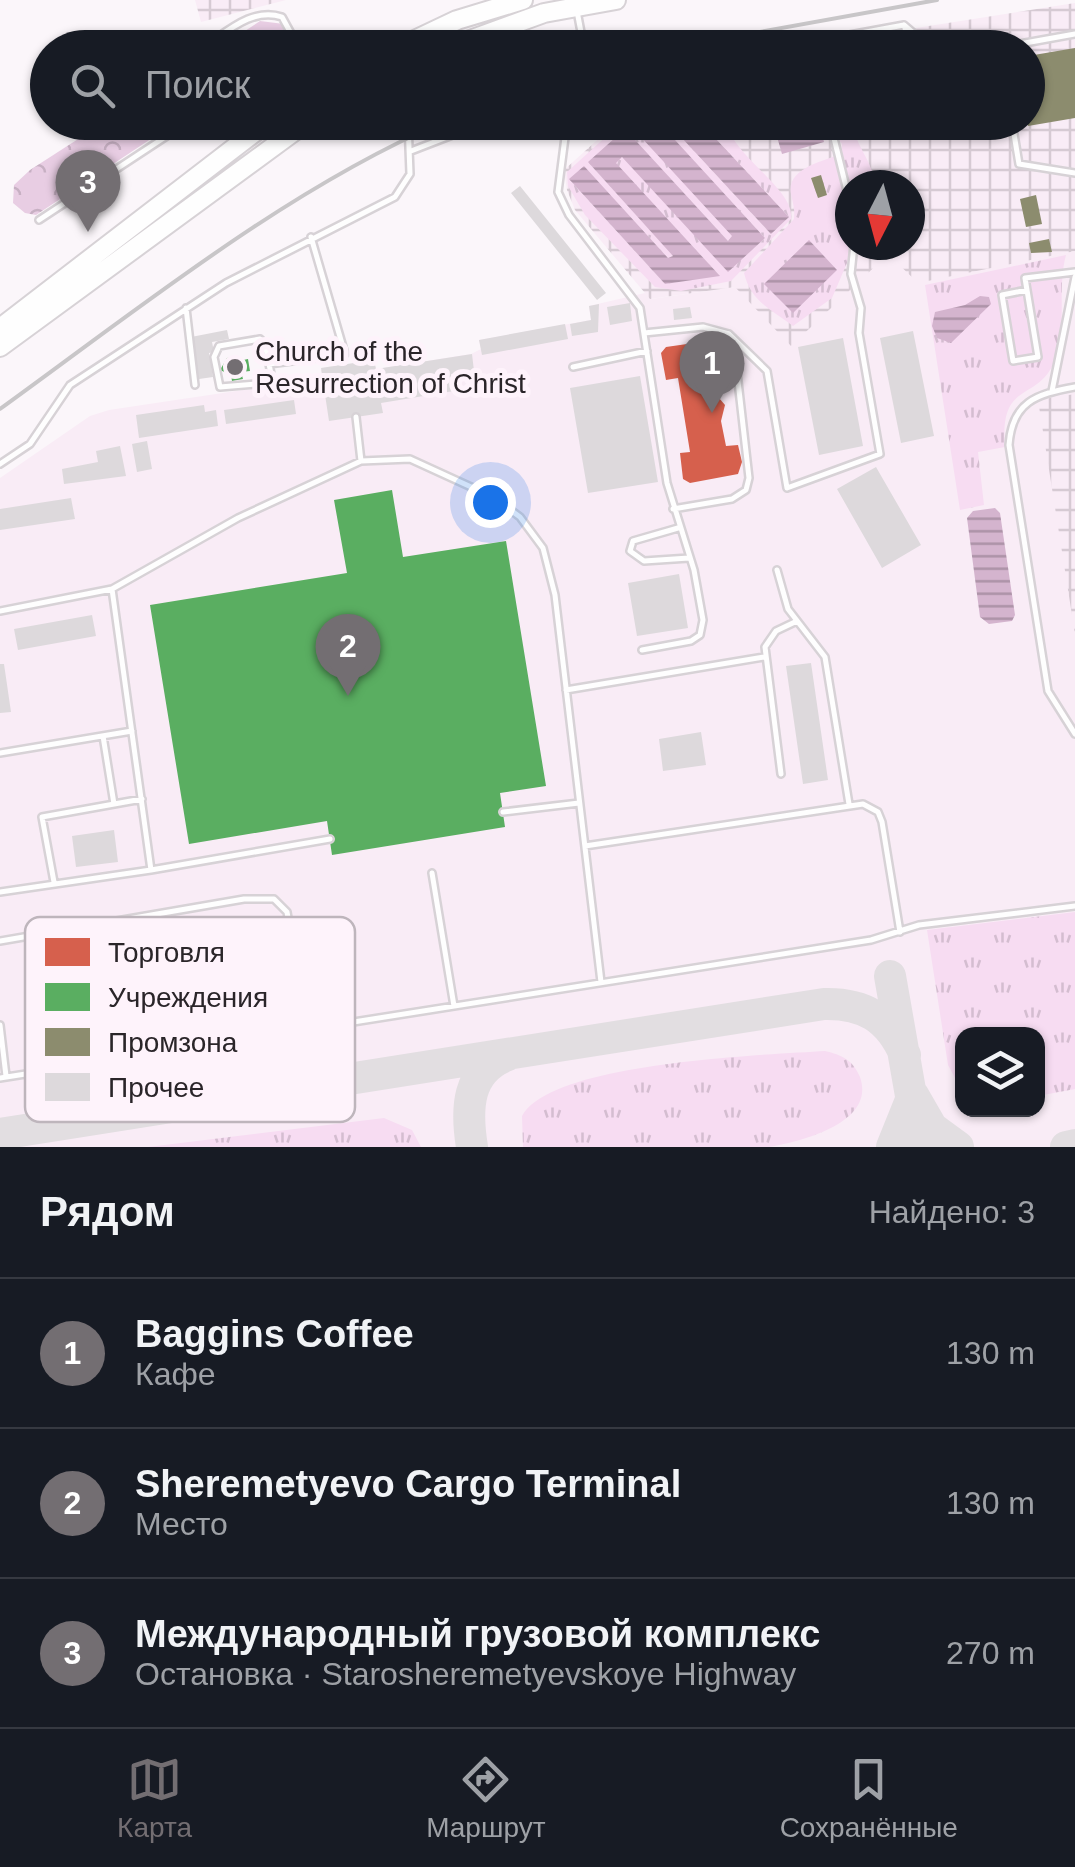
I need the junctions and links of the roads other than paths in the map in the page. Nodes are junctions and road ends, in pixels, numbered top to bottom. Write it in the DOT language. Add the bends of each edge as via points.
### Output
graph roads {
  1 [pos="523,0"];
  2 [pos="616,0"];
  3 [pos="576,8"];
  4 [pos="904,25"];
  5 [pos="231,30"];
  6 [pos="289,30"];
  7 [pos="437,30"];
  8 [pos="497,30"];
  9 [pos="580,30"];
  10 [pos="877,30"];
  11 [pos="905,30"];
  12 [pos="910,30"];
  13 [pos="1075,34"];
  14 [pos="1045,39"];
  15 [pos="161,140"];
  16 [pos="245,140"];
  17 [pos="283,140"];
  18 [pos="410,140"];
  19 [pos="439,140"];
  20 [pos="565,140"];
  21 [pos="834,140"];
  22 [pos="1015,140"];
  23 [pos="411,151"];
  24 [pos="842,170"];
  25 [pos="1075,173"];
  26 [pos="39,220"];
  27 [pos="311,238"];
  28 [pos="853,260"];
  29 [pos="1075,274"];
  30 [pos="1027,290"];
  31 [pos="186,308"];
  32 [pos="0,328"];
  33 [pos="644,333"];
  34 [pos="729,334"];
  35 [pos="0,348"];
  36 [pos="647,351"];
  37 [pos="345,354"];
  38 [pos="268,364"];
  39 [pos="347,364"];
  40 [pos="573,367"];
  41 [pos="195,385"];
  42 [pos="1075,387"];
  43 [pos="1052,391"];
  44 [pos="356,417"];
  45 [pos="361,460"];
  46 [pos="0,464"];
  47 [pos="672,509"];
  48 [pos="678,528"];
  49 [pos="690,558"];
  50 [pos="777,570"];
  51 [pos="112,589"];
  52 [pos="0,611"];
  53 [pos="797,621"];
  54 [pos="642,650"];
  55 [pos="764,657"];
  56 [pos="566,690"];
  57 [pos="132,731"];
  58 [pos="1075,734"];
  59 [pos="103,736"];
  60 [pos="0,753"];
  61 [pos="781,774"];
  62 [pos="142,799"];
  63 [pos="579,803"];
  64 [pos="114,804"];
  65 [pos="849,804"];
  66 [pos="503,812"];
  67 [pos="330,840"];
  68 [pos="584,846"];
  69 [pos="152,870"];
  70 [pos="432,873"];
  71 [pos="54,882"];
  72 [pos="0,892"];
  73 [pos="1075,906"];
  74 [pos="142,917"];
  75 [pos="288,917"];
  76 [pos="900,932"];
  77 [pos="25,938"];
  78 [pos="0,942"];
  79 [pos="600,982"];
  80 [pos="454,1006"];
  81 [pos="355,1021"];
  82 [pos="0,1025"];
  83 [pos="3,1077"];
  1 -- 7 [label="main road"];
  2 -- 3 [label="main road"];
  3 -- 8 [label="main road"];
  3 -- 9 [label="lane"];
  4 -- 10 [label="lane"];
  4 -- 11 [label="lane"];
  4 -- 12 [label="lane"];
  5 -- 6 [label="lane" via="269,12"];
  13 -- 14 [label="lane"];
  15 -- 26 [label="lane"];
  16 -- 32 [label="main road"];
  17 -- 35 [label="main road"];
  18 -- 23 [label="lane"];
  19 -- 23 [label="lane"];
  20 -- 33 [label="lane" via="558,192 568,215 637,299"];
  21 -- 24 [label="lane"];
  22 -- 25 [label="lane" via="1020,164"];
  23 -- 27 [label="lane" via="410,174 395,197"];
  27 -- 31 [label="lane"];
  27 -- 37 [label="lane"];
  28 -- 34 [label="lane" via="880,454 787,488 767,371"];
  29 -- 30 [label="lane" via="1025,278"];
  29 -- 43 [label="lane"];
  30 -- 30 [label="lane" via="1038,357 1014,361 1002,296"];
  31 -- 41 [label="lane"];
  31 -- 46 [label="lane" via="70,385 30,444"];
  33 -- 34 [label="lane" via="703,326"];
  33 -- 36 [label="lane"];
  34 -- 47 [label="lane" via="748,486 732,499"];
  36 -- 40 [label="lane"];
  36 -- 47 [label="lane"];
  37 -- 38 [label="lane"];
  37 -- 39 [label="lane"];
  38 -- 38 [label="lane" via="260,339 219,346 214,357 226,390 267,383"];
  42 -- 43 [label="lane"];
  43 -- 58 [label="lane" via="1019,408 1009,445 1048,691"];
  44 -- 45 [label="lane"];
  45 -- 51 [label="lane" via="238,518"];
  45 -- 56 [label="lane" via="410,459 465,482 520,517 543,548"];
  47 -- 48 [label="lane"];
  48 -- 49 [label="lane"];
  48 -- 49 [label="lane" via="633,541 630,551 644,561"];
  49 -- 54 [label="lane" via="700,635"];
  50 -- 53 [label="lane"];
  51 -- 52 [label="lane"];
  51 -- 57 [label="lane"];
  53 -- 55 [label="lane" via="776,630"];
  53 -- 65 [label="lane" via="824,658"];
  55 -- 56 [label="lane"];
  55 -- 61 [label="lane"];
  56 -- 63 [label="lane"];
  57 -- 59 [label="lane"];
  57 -- 62 [label="lane"];
  59 -- 60 [label="lane"];
  59 -- 64 [label="lane"];
  62 -- 64 [label="lane"];
  62 -- 69 [label="lane"];
  63 -- 66 [label="lane"];
  63 -- 68 [label="lane"];
  64 -- 71 [label="lane" via="42,817"];
  65 -- 68 [label="lane"];
  65 -- 76 [label="lane" via="878,812"];
  67 -- 69 [label="lane"];
  68 -- 79 [label="lane"];
  69 -- 71 [label="lane"];
  70 -- 80 [label="lane"];
  71 -- 72 [label="lane"];
  73 -- 76 [label="lane"];
  74 -- 75 [label="lane" via="244,899 274,899"];
  76 -- 79 [label="lane"];
  77 -- 78 [label="lane"];
  79 -- 80 [label="lane"];
  80 -- 81 [label="lane"];
  82 -- 83 [label="lane"];
}
